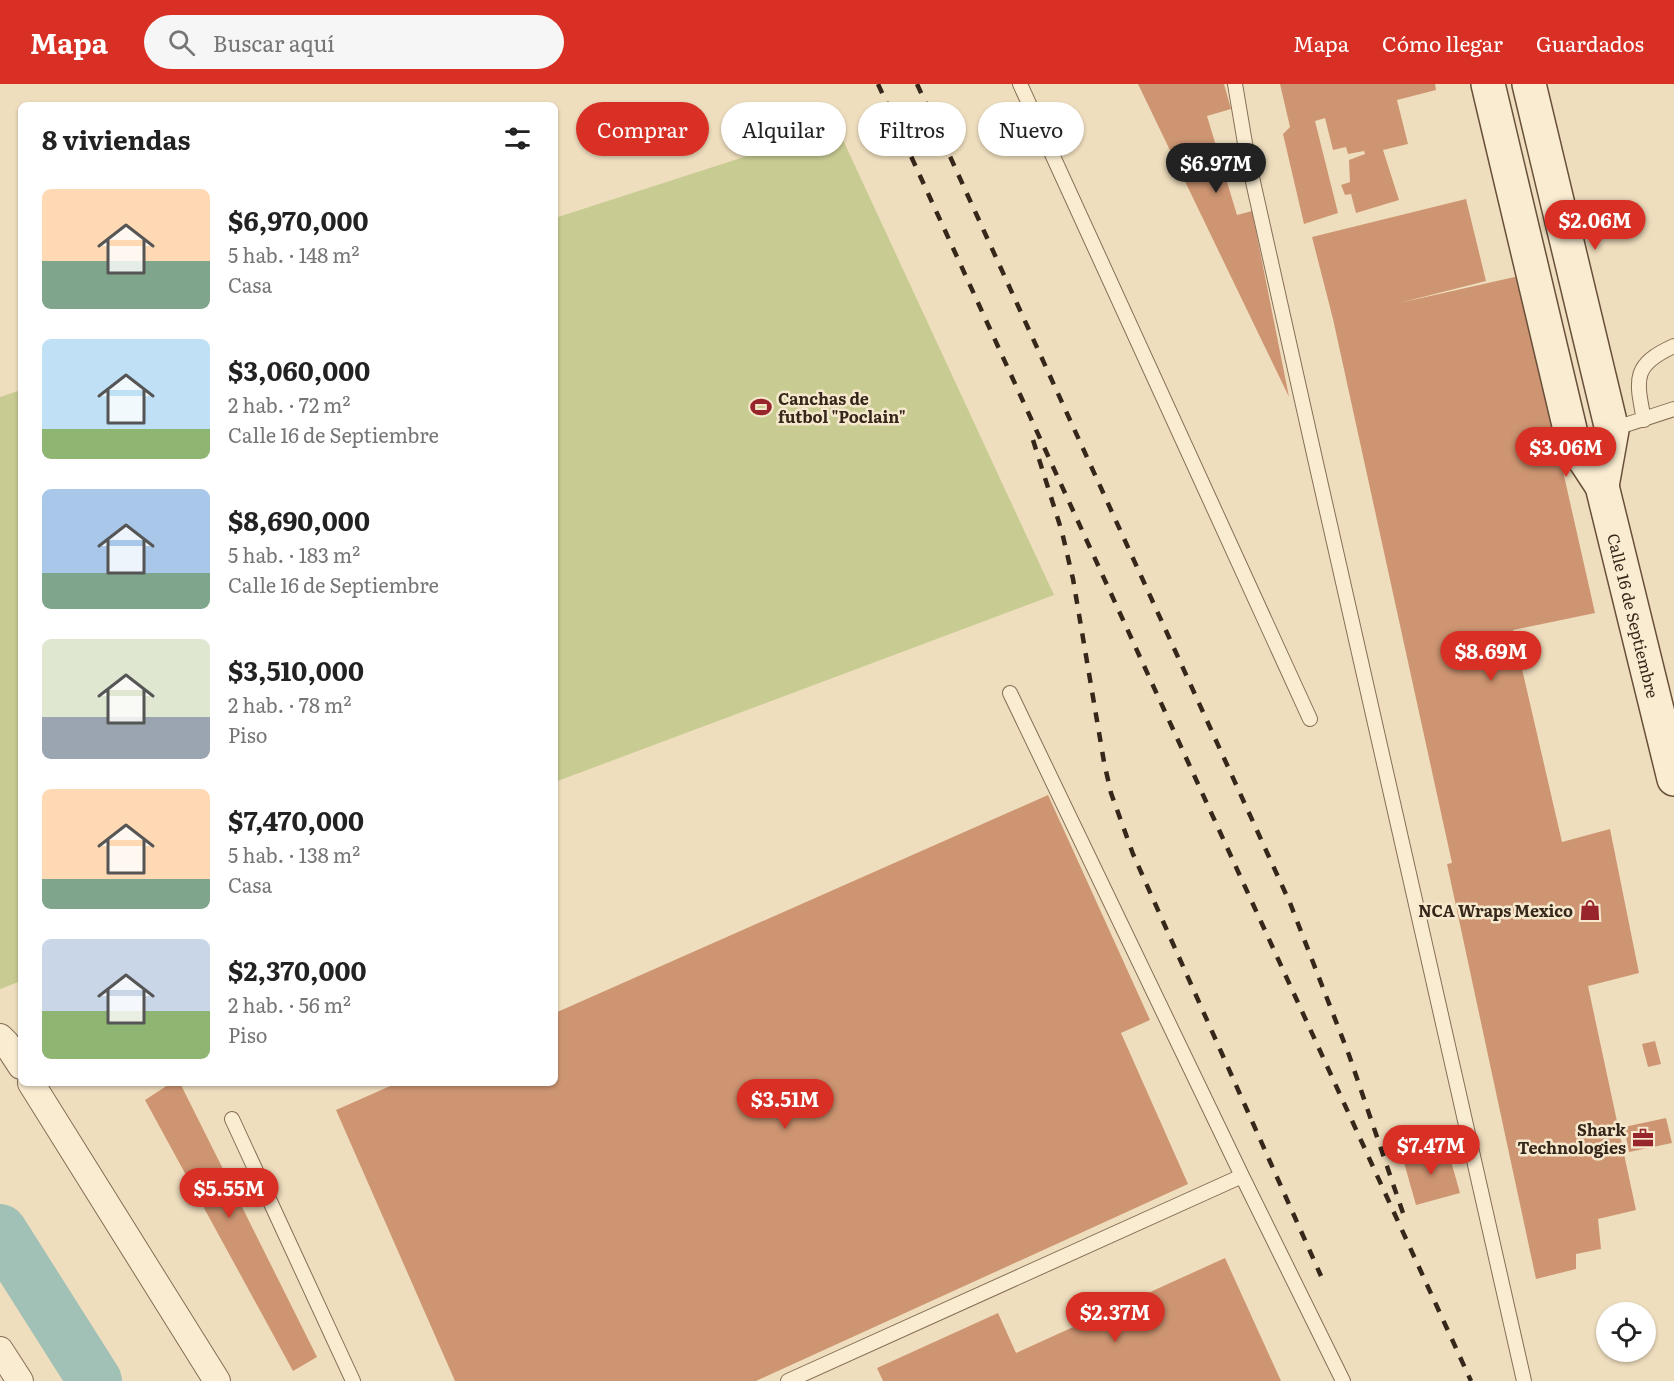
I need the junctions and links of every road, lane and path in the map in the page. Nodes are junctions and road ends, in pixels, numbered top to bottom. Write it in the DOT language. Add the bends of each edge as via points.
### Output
graph roads {
  1 [pos="1020,84"];
  2 [pos="1235,84"];
  3 [pos="1488,84"];
  4 [pos="1529,84"];
  5 [pos="1674,346"];
  6 [pos="1674,410"];
  7 [pos="1644,420"];
  8 [pos="1612,430"];
  9 [pos="1573,442"];
  10 [pos="1602,486"];
  11 [pos="1010,693"];
  12 [pos="1310,719"];
  13 [pos="1674,777"];
  14 [pos="0,1037"];
  15 [pos="18,1061"];
  16 [pos="33,1086"];
  17 [pos="232,1119"];
  18 [pos="1242,1176"];
  19 [pos="0,1350"];
  20 [pos="20,1381"];
  21 [pos="217,1381"];
  22 [pos="353,1381"];
  23 [pos="788,1381"];
  24 [pos="1343,1381"];
  25 [pos="1524,1381"];
  1 -- 12 [label="lane"];
  2 -- 25 [label="lane" via="1247,155"];
  3 -- 9 [label="main road, Calle 16 de Septiembre"];
  4 -- 8 [label="main road, Calle 16 de Septiembre"];
  5 -- 7 [label="lane" via="1650,358 1638,379"];
  6 -- 7 [label="lane"];
  7 -- 8 [label="lane"];
  8 -- 9 [label="lane"];
  8 -- 10 [label="main road, Calle 16 de Septiembre"];
  9 -- 10 [label="main road, Calle 16 de Septiembre"];
  10 -- 13 [label="main road, Calle 16 de Septiembre"];
  11 -- 18 [label="lane"];
  14 -- 15 [label="street"];
  16 -- 21 [label="street"];
  17 -- 22 [label="lane"];
  18 -- 23 [label="lane"];
  18 -- 24 [label="lane"];
  19 -- 20 [label="street"];
}
